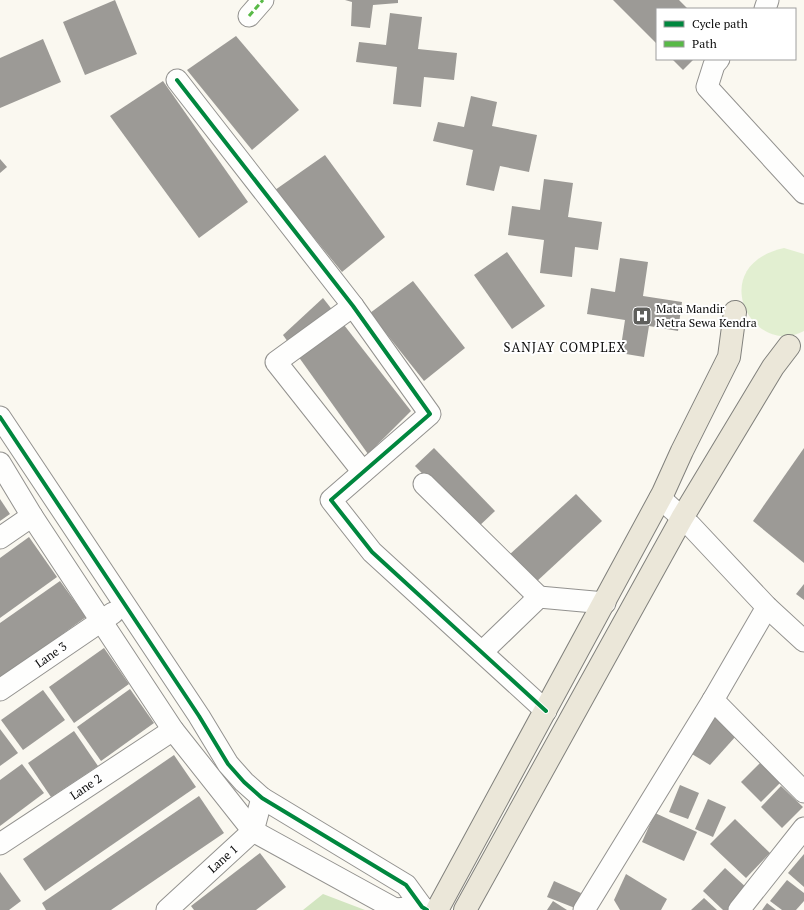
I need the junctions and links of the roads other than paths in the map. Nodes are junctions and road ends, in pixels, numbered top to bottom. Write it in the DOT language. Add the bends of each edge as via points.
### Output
graph roads {
  1 [pos="263,0"];
  2 [pos="249,16"];
  3 [pos="718,60"];
  4 [pos="177,80"];
  5 [pos="804,193"];
  6 [pos="353,306"];
  7 [pos="735,312"];
  8 [pos="789,346"];
  9 [pos="0,417"];
  10 [pos="0,463"];
  11 [pos="363,472"];
  12 [pos="424,484"];
  13 [pos="660,498"];
  14 [pos="32,516"];
  15 [pos="682,518"];
  16 [pos="0,538"];
  17 [pos="539,596"];
  18 [pos="605,603"];
  19 [pos="125,605"];
  20 [pos="767,607"];
  21 [pos="102,620"];
  22 [pos="804,641"];
  23 [pos="482,652"];
  24 [pos="0,690"];
  25 [pos="713,700"];
  26 [pos="546,711"];
  27 [pos="173,730"];
  28 [pos="804,792"];
  29 [pos="262,798"];
  30 [pos="804,828"];
  31 [pos="253,831"];
  32 [pos="0,844"];
  33 [pos="588,908"];
  34 [pos="429,909"];
  35 [pos="167,910"];
  36 [pos="465,910"];
  37 [pos="739,910"];
  1 -- 2 [label="street"];
  3 -- 5 [label="street" via="707,87"];
  4 -- 6 [label="street"];
  6 -- 11 [label="street" via="430,414"];
  6 -- 11 [label="street" via="276,362"];
  7 -- 13 [label="main road" via="729,357"];
  8 -- 15 [label="main road" via="773,367"];
  9 -- 19 [label="street"];
  10 -- 14 [label="street"];
  11 -- 23 [label="street" via="331,500 372,552"];
  12 -- 17 [label="street"];
  13 -- 15 [label="street"];
  13 -- 18 [label="main road"];
  14 -- 16 [label="street"];
  14 -- 21 [label="street"];
  15 -- 20 [label="street"];
  15 -- 36 [label="main road"];
  17 -- 18 [label="street"];
  17 -- 23 [label="street"];
  18 -- 26 [label="main road"];
  19 -- 21 [label="street, Lane 3"];
  19 -- 29 [label="street" via="228,764"];
  20 -- 22 [label="street"];
  20 -- 25 [label="street"];
  21 -- 24 [label="street, Lane 3"];
  21 -- 27 [label="street"];
  23 -- 26 [label="street"];
  25 -- 28 [label="street"];
  25 -- 33 [label="street"];
  26 -- 34 [label="main road"];
  27 -- 31 [label="street"];
  27 -- 32 [label="street, Lane 2"];
  29 -- 31 [label="street"];
  29 -- 34 [label="street" via="406,885"];
  30 -- 37 [label="street"];
  31 -- 34 [label="street" via="395,909"];
  31 -- 35 [label="street, Lane 1"];
}
